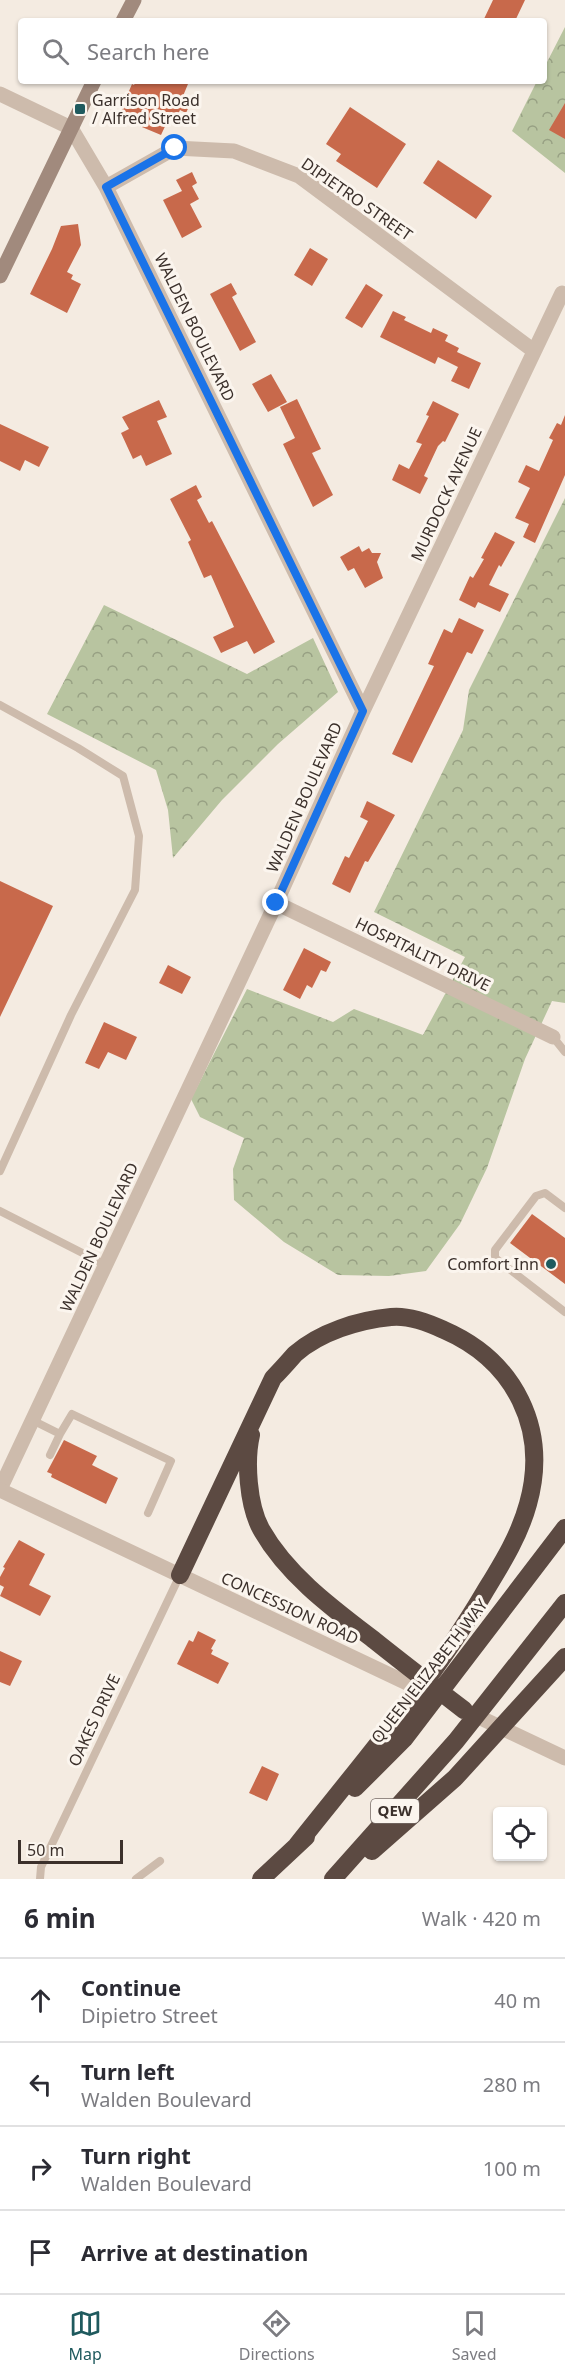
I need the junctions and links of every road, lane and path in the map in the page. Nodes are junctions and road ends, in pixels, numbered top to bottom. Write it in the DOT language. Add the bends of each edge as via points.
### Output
graph roads {
  1 [pos="134,0"];
  2 [pos="125,18"];
  3 [pos="93,84"];
  4 [pos="0,94"];
  5 [pos="71,128"];
  6 [pos="106,187"];
  7 [pos="0,276"];
  8 [pos="562,293"];
  9 [pos="534,351"];
  10 [pos="0,705"];
  11 [pos="363,711"];
  12 [pos="276,903"];
  13 [pos="553,1037"];
  14 [pos="565,1052"];
  15 [pos="0,1171"];
  16 [pos="565,1208"];
  17 [pos="0,1211"];
  18 [pos="106,1265"];
  19 [pos="565,1312"];
  20 [pos="257,1410"];
  21 [pos="32,1420"];
  22 [pos="60,1434"];
  23 [pos="50,1455"];
  24 [pos="0,1489"];
  25 [pos="148,1513"];
  26 [pos="565,1528"];
  27 [pos="180,1575"];
  28 [pos="565,1603"];
  29 [pos="565,1657"];
  30 [pos="464,1710"];
  31 [pos="410,1718"];
  32 [pos="565,1758"];
  33 [pos="160,1861"];
  34 [pos="40,1879"];
  35 [pos="136,1879"];
  36 [pos="261,1879"];
  37 [pos="333,1879"];
  38 [pos="339,1879"];
  1 -- 2 [label="main road"];
  3 -- 5 [label="main road"];
  4 -- 5 [label="street"];
  5 -- 6 [label="street, WALDEN BOULEVARD"];
  5 -- 7 [label="main road"];
  6 -- 9 [label="street, DIPIETRO STREET" via="175,148 234,151 299,176"];
  6 -- 11 [label="street, WALDEN BOULEVARD"];
  8 -- 9 [label="street, MURDOCK AVENUE"];
  9 -- 11 [label="street, MURDOCK AVENUE"];
  10 -- 15 [label="lane" via="123,776 139,836 135,890 71,1015"];
  11 -- 12 [label="street, WALDEN BOULEVARD"];
  12 -- 13 [label="street, HOSPITALITY DRIVE"];
  12 -- 18 [label="street, WALDEN BOULEVARD"];
  13 -- 14 [label="lane"];
  16 -- 19 [label="lane" via="545,1193 536,1196 495,1250 495,1258"];
  17 -- 18 [label="lane"];
  18 -- 21 [label="street, WALDEN BOULEVARD"];
  20 -- 27 [label="highway"];
  20 -- 30 [label="highway" via="248,1448 250,1493 261,1527 290,1570"];
  20 -- 31 [label="highway" via="273,1377 297,1353 325,1335 355,1324 394,1317 427,1323 463,1338 491,1359 524,1406 535,1443 534,1479 527,1506 512,1545"];
  21 -- 22 [label="lane"];
  21 -- 24 [label="street, WALDEN BOULEVARD"];
  22 -- 23 [label="lane"];
  22 -- 25 [label="lane" via="72,1414 171,1461"];
  24 -- 27 [label="street, CONCESSION ROAD"];
  26 -- 31 [label="highway, QUEEN ELIZABETH WAY / QEW" via="483,1636"];
  27 -- 30 [label="street, CONCESSION ROAD"];
  27 -- 34 [label="lane, OAKES DRIVE" via="41,1867"];
  28 -- 37 [label="highway, QEW" via="456,1741"];
  29 -- 38 [label="highway" via="455,1778"];
  30 -- 32 [label="street, CONCESSION ROAD"];
  31 -- 36 [label="highway, QUEEN ELIZABETH WAY / QEW" via="404,1739"];
  33 -- 35 [label="lane"];
}
